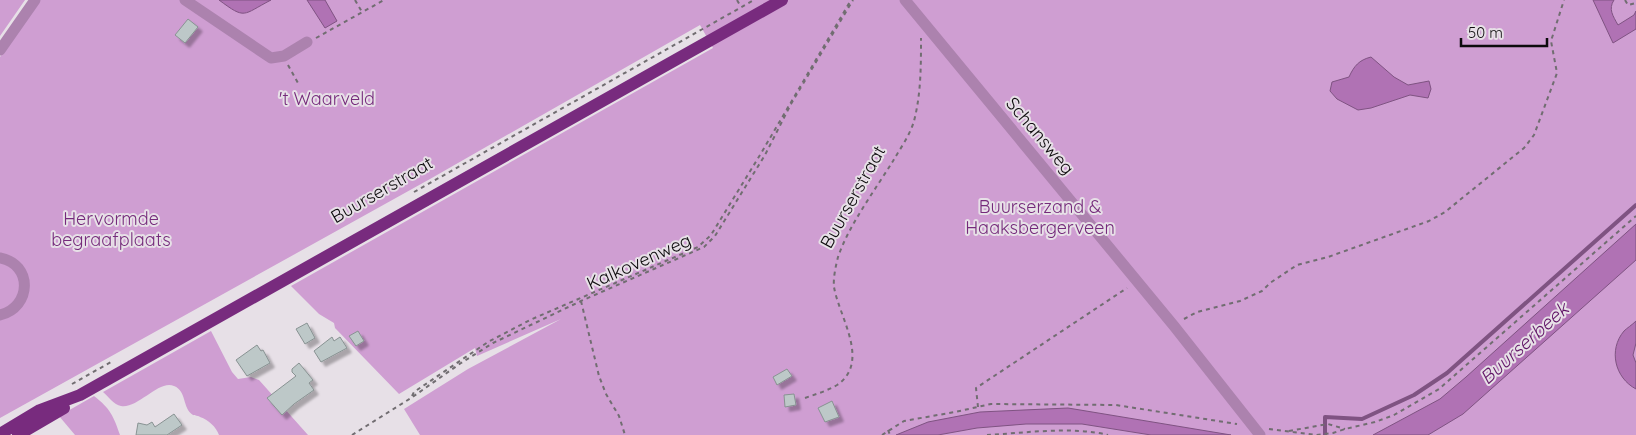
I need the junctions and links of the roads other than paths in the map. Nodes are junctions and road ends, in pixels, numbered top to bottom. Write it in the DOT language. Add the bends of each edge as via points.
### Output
graph roads {
  1 [pos="35,0"];
  2 [pos="185,0"];
  3 [pos="782,0"];
  4 [pos="905,0"];
  5 [pos="307,42"];
  6 [pos="0,50"];
  7 [pos="0,258"];
  8 [pos="0,315"];
  9 [pos="80,396"];
  10 [pos="1258,432"];
  11 [pos="0,434"];
  12 [pos="18,435"];
  1 -- 6 [label="street"];
  2 -- 5 [label="street" via="271,58 284,56"];
  3 -- 9 [label="main road, Buurserstraat"];
  4 -- 10 [label="street, Schansweg"];
  7 -- 8 [label="street" via="14,264 20,271 24,290 15,308"];
  9 -- 11 [label="main road, Buurserstraat" via="40,410"];
  9 -- 12 [label="main road, Buurserstraat"];
}
